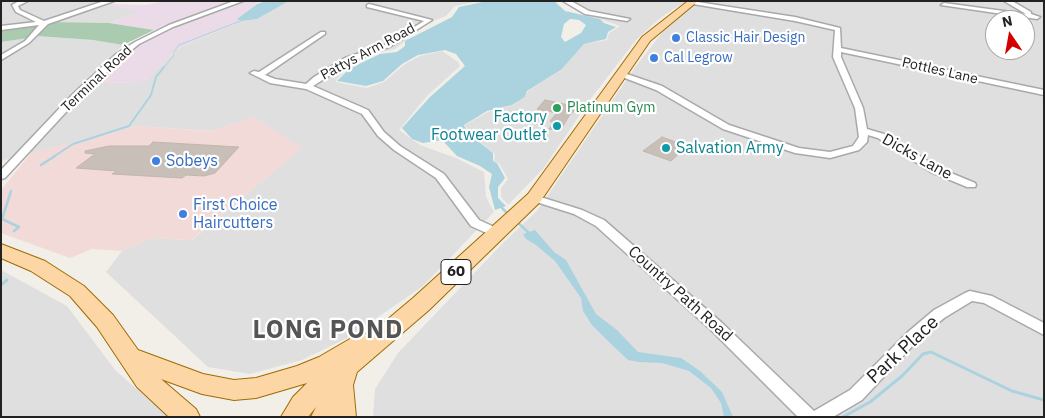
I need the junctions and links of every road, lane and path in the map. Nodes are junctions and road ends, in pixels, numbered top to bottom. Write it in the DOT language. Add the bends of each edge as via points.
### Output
graph roads {
  1 [pos="26,1"];
  2 [pos="111,1"];
  3 [pos="240,1"];
  4 [pos="566,1"];
  5 [pos="1007,1"];
  6 [pos="693,2"];
  7 [pos="944,5"];
  8 [pos="369,6"];
  9 [pos="627,19"];
  10 [pos="1040,19"];
  11 [pos="43,23"];
  12 [pos="1,28"];
  13 [pos="323,33"];
  14 [pos="836,49"];
  15 [pos="1,58"];
  16 [pos="621,75"];
  17 [pos="308,87"];
  18 [pos="1044,93"];
  19 [pos="863,131"];
  20 [pos="1,176"];
  21 [pos="971,184"];
  22 [pos="534,198"];
  23 [pos="499,231"];
  24 [pos="1,250"];
  25 [pos="410,312"];
  26 [pos="1044,330"];
  27 [pos="130,356"];
  28 [pos="344,375"];
  29 [pos="182,416"];
  30 [pos="294,417"];
  31 [pos="324,417"];
  32 [pos="343,417"];
  33 [pos="810,417"];
  34 [pos="818,417"];
  1 -- 11 [label="street" via="15,5 18,11"];
  2 -- 11 [label="street"];
  3 -- 20 [label="street, Terminal Road" via="137,42 77,95"];
  4 -- 9 [label="street" via="587,12"];
  5 -- 10 [label="street"];
  6 -- 14 [label="street" via="795,18 838,29"];
  6 -- 16 [label="main road, 60" via="646,39"];
  7 -- 10 [label="street"];
  8 -- 17 [label="street, Pattys Arm Road" via="429,20 389,45 348,60"];
  11 -- 12 [label="street"];
  11 -- 15 [label="street" via="27,42"];
  13 -- 17 [label="street" via="257,74 273,81"];
  14 -- 18 [label="street, Pottles Lane"];
  14 -- 19 [label="street" via="839,64 857,103"];
  16 -- 19 [label="street" via="659,88 726,127 798,151 830,155 849,151 862,142"];
  16 -- 22 [label="main road, 60"];
  17 -- 23 [label="street" via="366,112 381,134 397,148 440,176 475,222"];
  19 -- 21 [label="street, Dicks Lane" via="881,136 935,170"];
  22 -- 23 [label="main road, 60"];
  22 -- 33 [label="street, Country Path Road" via="600,223 716,326"];
  23 -- 25 [label="main road, 60"];
  24 -- 27 [label="main road" via="38,266 77,291 105,321"];
  25 -- 27 [label="main road" via="327,364 256,388 234,390 202,384"];
  25 -- 28 [label="main road, 60"];
  26 -- 34 [label="street, Park Place" via="987,299 970,296 938,314 856,394"];
  27 -- 29 [label="main road" via="146,380"];
  28 -- 30 [label="main road, 60" via="323,383"];
  28 -- 31 [label="main road, 60" via="337,397"];
  28 -- 32 [label="main road"];
}
